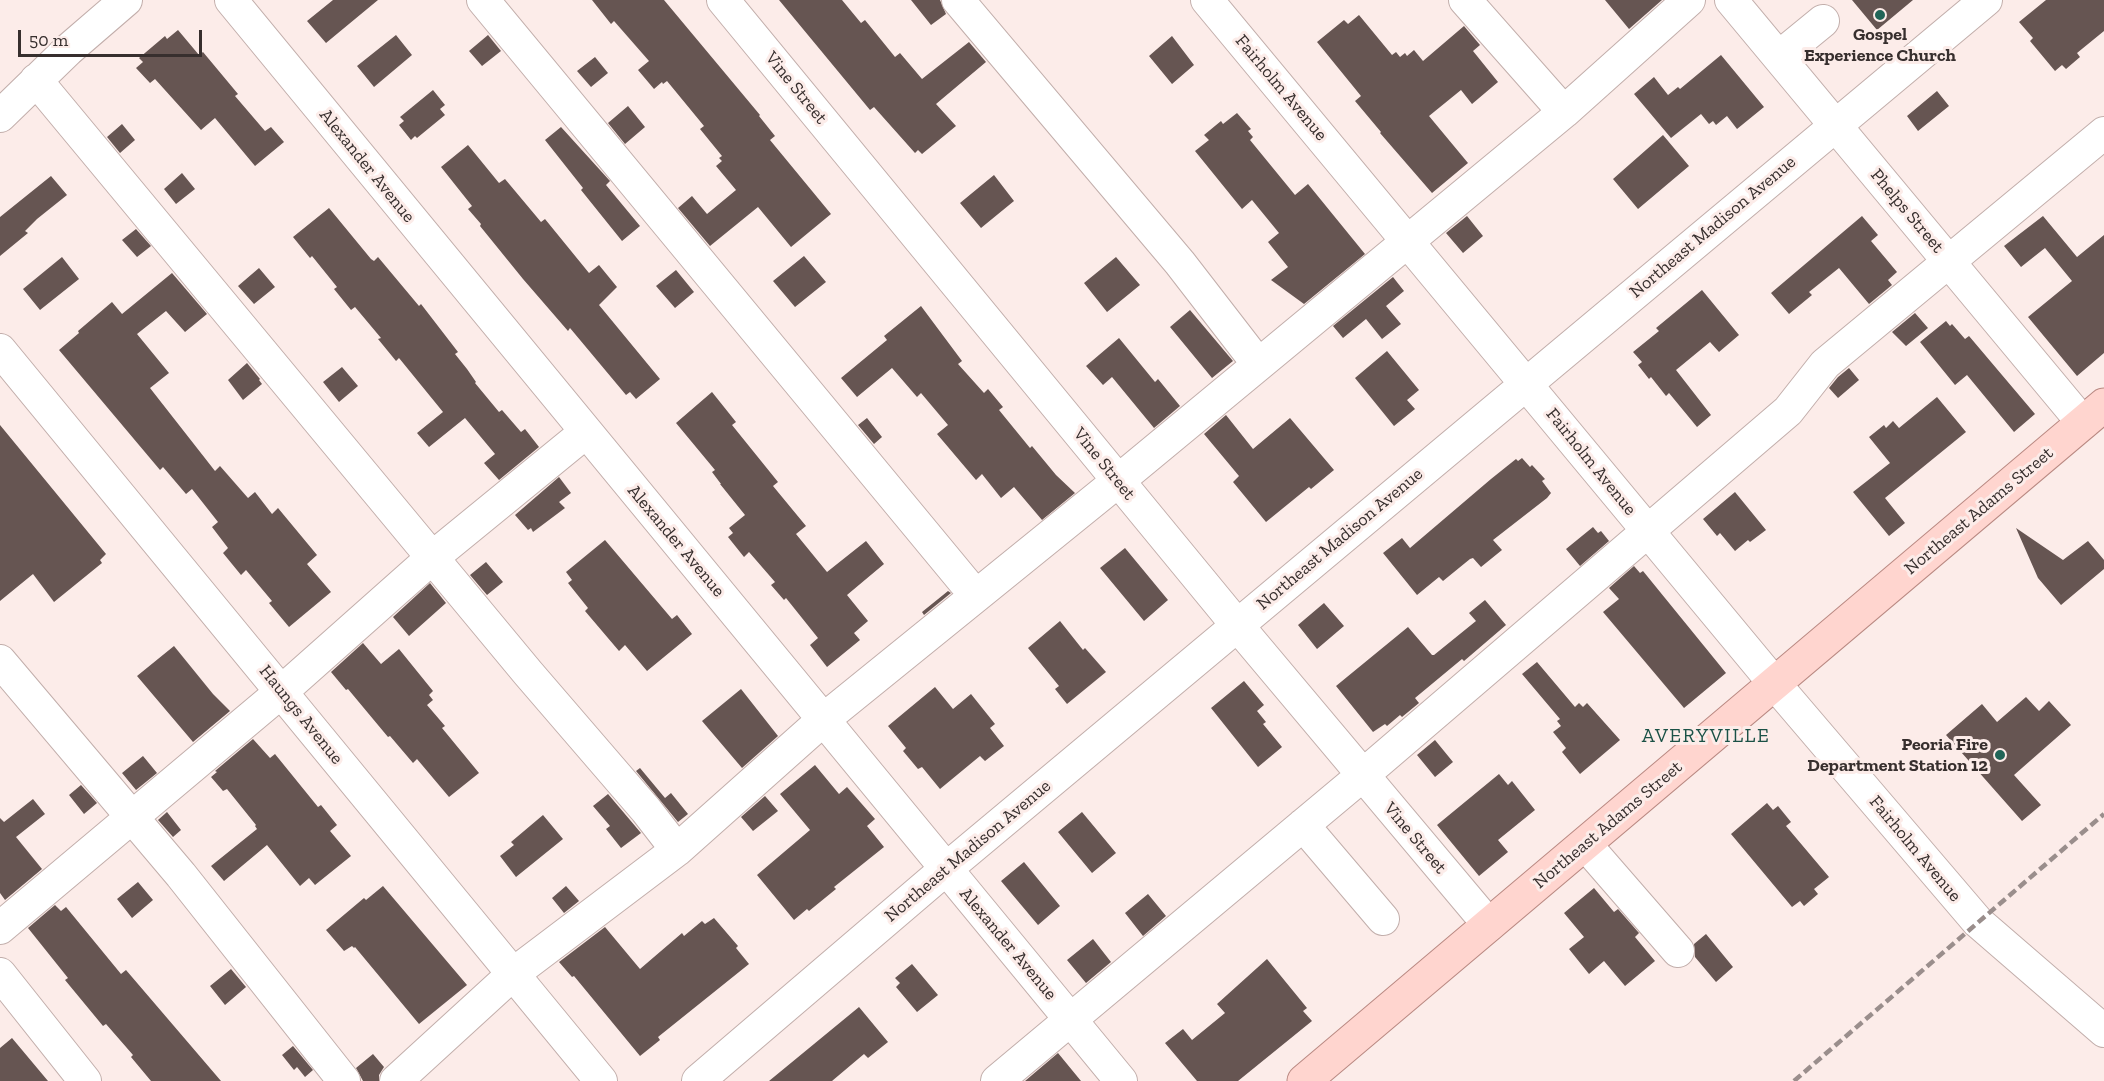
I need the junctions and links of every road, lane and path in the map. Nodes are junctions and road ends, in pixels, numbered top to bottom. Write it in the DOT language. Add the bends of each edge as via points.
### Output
graph roads {
  1 [pos="126,0"];
  2 [pos="231,0"];
  3 [pos="483,0"];
  4 [pos="723,0"];
  5 [pos="958,0"];
  6 [pos="1207,0"];
  7 [pos="1465,0"];
  8 [pos="1689,0"];
  9 [pos="1731,0"];
  10 [pos="1986,0"];
  11 [pos="1823,21"];
  12 [pos="1779,57"];
  13 [pos="36,80"];
  14 [pos="1564,112"];
  15 [pos="0,116"];
  16 [pos="1835,125"];
  17 [pos="2104,133"];
  18 [pos="1407,240"];
  19 [pos="1948,261"];
  20 [pos="0,350"];
  21 [pos="1258,364"];
  22 [pos="1527,383"];
  23 [pos="2094,414"];
  24 [pos="586,432"];
  25 [pos="1118,481"];
  26 [pos="1647,530"];
  27 [pos="433,557"];
  28 [pos="976,596"];
  29 [pos="1237,625"];
  30 [pos="0,661"];
  31 [pos="1774,683"];
  32 [pos="281,692"];
  33 [pos="823,720"];
  34 [pos="1363,775"];
  35 [pos="132,817"];
  36 [pos="1303,825"];
  37 [pos="1585,844"];
  38 [pos="677,850"];
  39 [pos="946,869"];
  40 [pos="1383,919"];
  41 [pos="1489,926"];
  42 [pos="0,928"];
  43 [pos="1678,951"];
  44 [pos="0,974"];
  45 [pos="513,974"];
  46 [pos="1071,1020"];
  47 [pos="2104,1031"];
  48 [pos="85,1081"];
  49 [pos="344,1081"];
  50 [pos="396,1081"];
  51 [pos="601,1081"];
  52 [pos="698,1081"];
  53 [pos="997,1081"];
  54 [pos="1121,1081"];
  55 [pos="1304,1081"];
  1 -- 13 [label="street"];
  2 -- 24 [label="street, Alexander Avenue"];
  3 -- 28 [label="street"];
  4 -- 25 [label="street, Vine Street"];
  5 -- 21 [label="street" via="1180,263"];
  6 -- 18 [label="street, Fairholm Avenue"];
  7 -- 14 [label="street"];
  8 -- 14 [label="street"];
  9 -- 12 [label="street, Phelps Street"];
  10 -- 16 [label="street, Northeast Madison Avenue"];
  11 -- 12 [label="street"];
  12 -- 16 [label="street, Phelps Street"];
  13 -- 15 [label="street"];
  13 -- 27 [label="street"];
  14 -- 18 [label="street"];
  16 -- 19 [label="street, Phelps Street"];
  16 -- 22 [label="street, Northeast Madison Avenue"];
  17 -- 19 [label="street"];
  18 -- 21 [label="street"];
  18 -- 22 [label="street, Fairholm Avenue"];
  19 -- 23 [label="street, Phelps Street"];
  19 -- 26 [label="street" via="1826,364 1788,411"];
  20 -- 32 [label="street, Haungs Avenue"];
  21 -- 25 [label="street"];
  22 -- 26 [label="street, Fairholm Avenue"];
  22 -- 29 [label="street, Northeast Madison Avenue"];
  23 -- 31 [label="main road, Northeast Adams Street"];
  24 -- 27 [label="street"];
  24 -- 33 [label="street, Alexander Avenue"];
  25 -- 28 [label="street"];
  25 -- 29 [label="street, Vine Street"];
  26 -- 31 [label="street, Fairholm Avenue"];
  26 -- 34 [label="street"];
  27 -- 32 [label="street"];
  27 -- 38 [label="street"];
  28 -- 33 [label="street"];
  29 -- 34 [label="street, Vine Street"];
  29 -- 39 [label="street, Northeast Madison Avenue"];
  30 -- 35 [label="street"];
  31 -- 37 [label="main road, Northeast Adams Street"];
  31 -- 47 [label="street, Fairholm Avenue" via="1978,922"];
  32 -- 35 [label="street"];
  32 -- 45 [label="street, Haungs Avenue"];
  33 -- 38 [label="street"];
  33 -- 39 [label="street, Alexander Avenue"];
  34 -- 36 [label="street"];
  34 -- 41 [label="street, Vine Street"];
  35 -- 42 [label="street"];
  35 -- 49 [label="street"];
  36 -- 40 [label="street"];
  36 -- 46 [label="street"];
  37 -- 41 [label="main road, Northeast Adams Street"];
  37 -- 43 [label="street"];
  38 -- 45 [label="street"];
  39 -- 46 [label="street, Alexander Avenue"];
  39 -- 52 [label="street, Northeast Madison Avenue"];
  41 -- 55 [label="main road, Northeast Adams Street"];
  44 -- 48 [label="street"];
  45 -- 50 [label="street"];
  45 -- 51 [label="street, Haungs Avenue"];
  46 -- 53 [label="street"];
  46 -- 54 [label="street, Alexander Avenue"];
}
